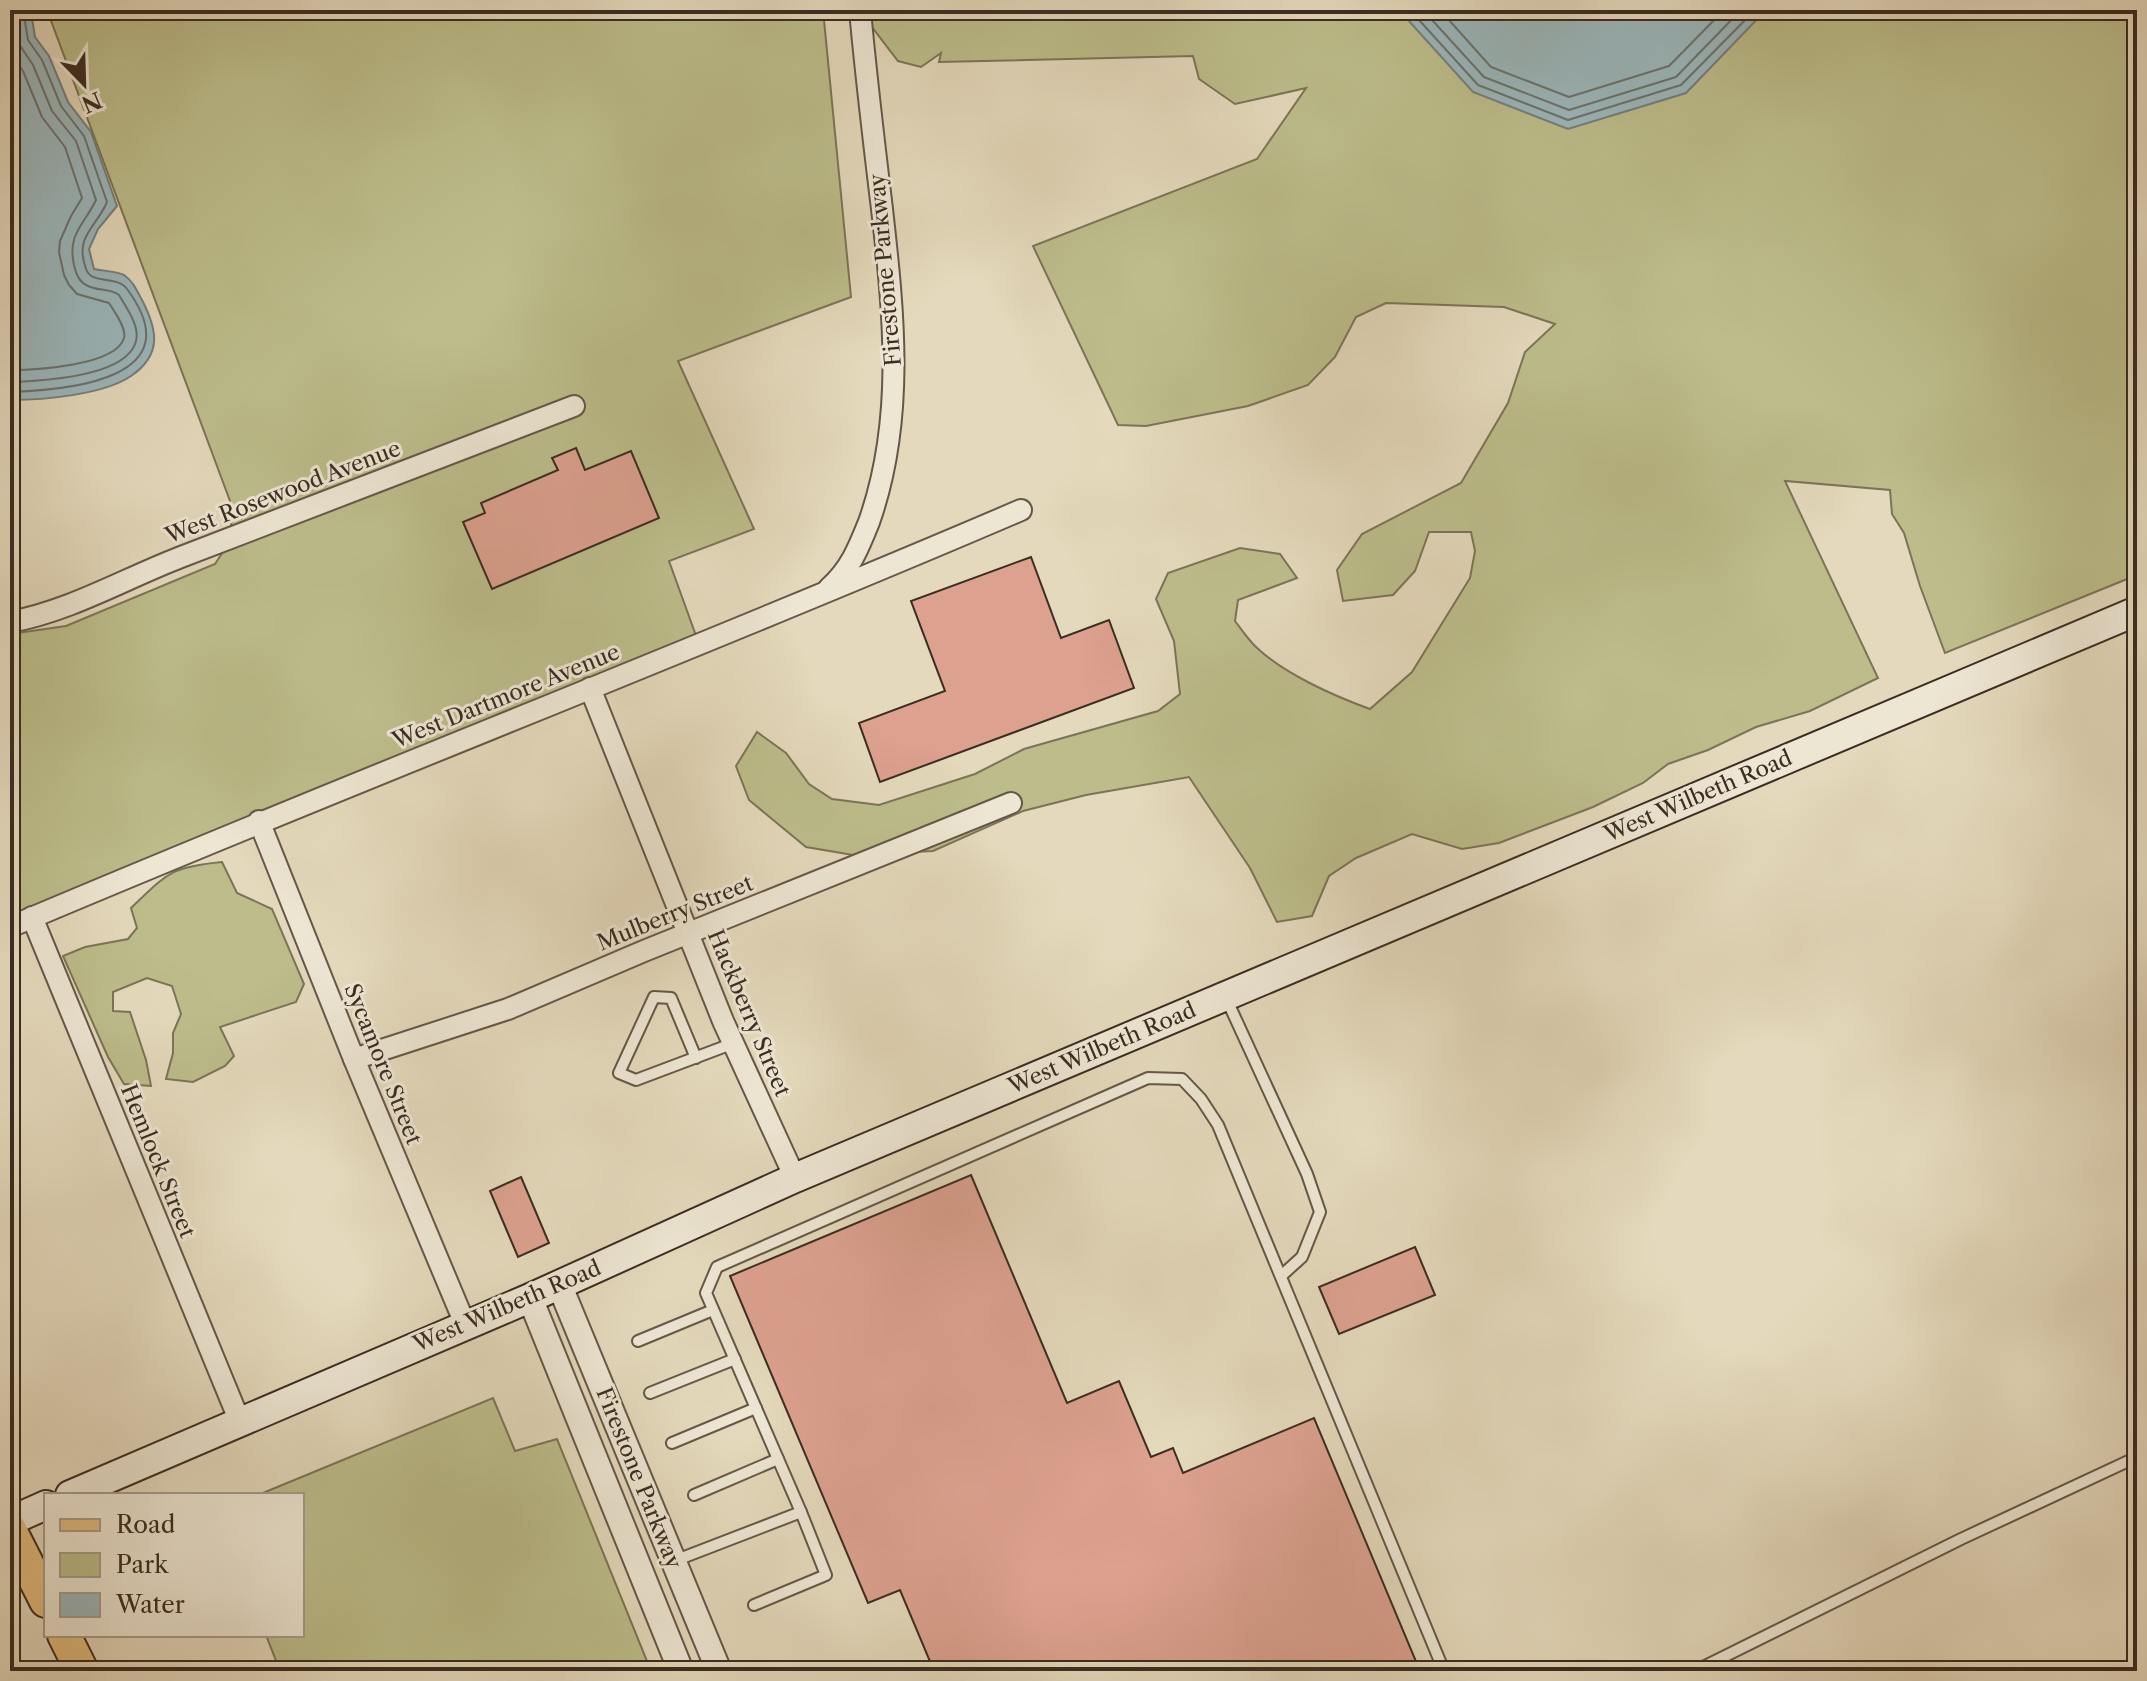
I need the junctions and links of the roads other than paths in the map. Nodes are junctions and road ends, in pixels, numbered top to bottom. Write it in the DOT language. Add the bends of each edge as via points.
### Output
graph roads {
  1 [pos="860,10"];
  2 [pos="574,406"];
  3 [pos="1021,510"];
  4 [pos="809,601"];
  5 [pos="2137,611"];
  6 [pos="10,622"];
  7 [pos="590,688"];
  8 [pos="1011,803"];
  9 [pos="259,821"];
  10 [pos="32,917"];
  11 [pos="10,927"];
  12 [pos="688,933"];
  13 [pos="1225,996"];
  14 [pos="734,1043"];
  15 [pos="696,1058"];
  16 [pos="354,1059"];
  17 [pos="795,1178"];
  18 [pos="1281,1276"];
  19 [pos="559,1284"];
  20 [pos="530,1298"];
  21 [pos="713,1310"];
  22 [pos="465,1324"];
  23 [pos="638,1341"];
  24 [pos="735,1359"];
  25 [pos="650,1393"];
  26 [pos="756,1408"];
  27 [pos="240,1422"];
  28 [pos="672,1443"];
  29 [pos="2137,1457"];
  30 [pos="778,1459"];
  31 [pos="75,1493"];
  32 [pos="694,1495"];
  33 [pos="44,1506"];
  34 [pos="801,1512"];
  35 [pos="10,1521"];
  36 [pos="10,1530"];
  37 [pos="673,1561"];
  38 [pos="754,1605"];
  39 [pos="34,1610"];
  40 [pos="65,1637"];
  41 [pos="82,1671"];
  42 [pos="681,1671"];
  43 [pos="719,1671"];
  44 [pos="1444,1671"];
  45 [pos="1695,1671"];
  1 -- 4 [label="street, Firestone Parkway" via="893,302 893,407 887,458 860,547 832,586"];
  2 -- 6 [label="street, West Rosewood Avenue" via="71,605"];
  3 -- 4 [label="street, West Dartmore Avenue"];
  4 -- 7 [label="street, West Dartmore Avenue"];
  5 -- 13 [label="main road, West Wilbeth Road"];
  7 -- 9 [label="street, West Dartmore Avenue"];
  7 -- 12 [label="street, Hackberry Street"];
  8 -- 12 [label="street, Mulberry Street"];
  9 -- 10 [label="street, West Dartmore Avenue"];
  9 -- 16 [label="street, Sycamore Street"];
  10 -- 11 [label="street, West Dartmore Avenue"];
  10 -- 27 [label="street, Hemlock Street"];
  12 -- 14 [label="street, Hackberry Street"];
  12 -- 16 [label="street, Mulberry Street" via="508,1009"];
  13 -- 17 [label="main road, West Wilbeth Road"];
  13 -- 18 [label="lane" via="1320,1212 1302,1257"];
  14 -- 15 [label="lane"];
  14 -- 17 [label="street, Hackberry Street"];
  15 -- 15 [label="lane" via="636,1080 619,1073 654,997 671,998"];
  16 -- 22 [label="street, Sycamore Street"];
  17 -- 19 [label="main road, West Wilbeth Road"];
  18 -- 21 [label="lane" via="1218,1125 1201,1099 1182,1079 1148,1078 717,1267 706,1293"];
  18 -- 44 [label="lane"];
  19 -- 20 [label="main road, West Wilbeth Road"];
  19 -- 37 [label="street, Firestone Parkway"];
  20 -- 22 [label="main road, West Wilbeth Road"];
  20 -- 42 [label="street, Firestone Parkway"];
  21 -- 23 [label="lane"];
  21 -- 24 [label="lane"];
  22 -- 27 [label="main road, West Wilbeth Road"];
  24 -- 25 [label="lane"];
  24 -- 26 [label="lane"];
  26 -- 28 [label="lane"];
  26 -- 30 [label="lane"];
  27 -- 31 [label="main road, West Wilbeth Road"];
  29 -- 45 [label="lane"];
  30 -- 32 [label="lane"];
  30 -- 34 [label="lane"];
  33 -- 35 [label="main road"];
  34 -- 37 [label="lane"];
  34 -- 38 [label="lane" via="826,1575"];
  36 -- 39 [label="main road"];
  37 -- 43 [label="street, Firestone Parkway"];
  40 -- 41 [label="main road"];
}
